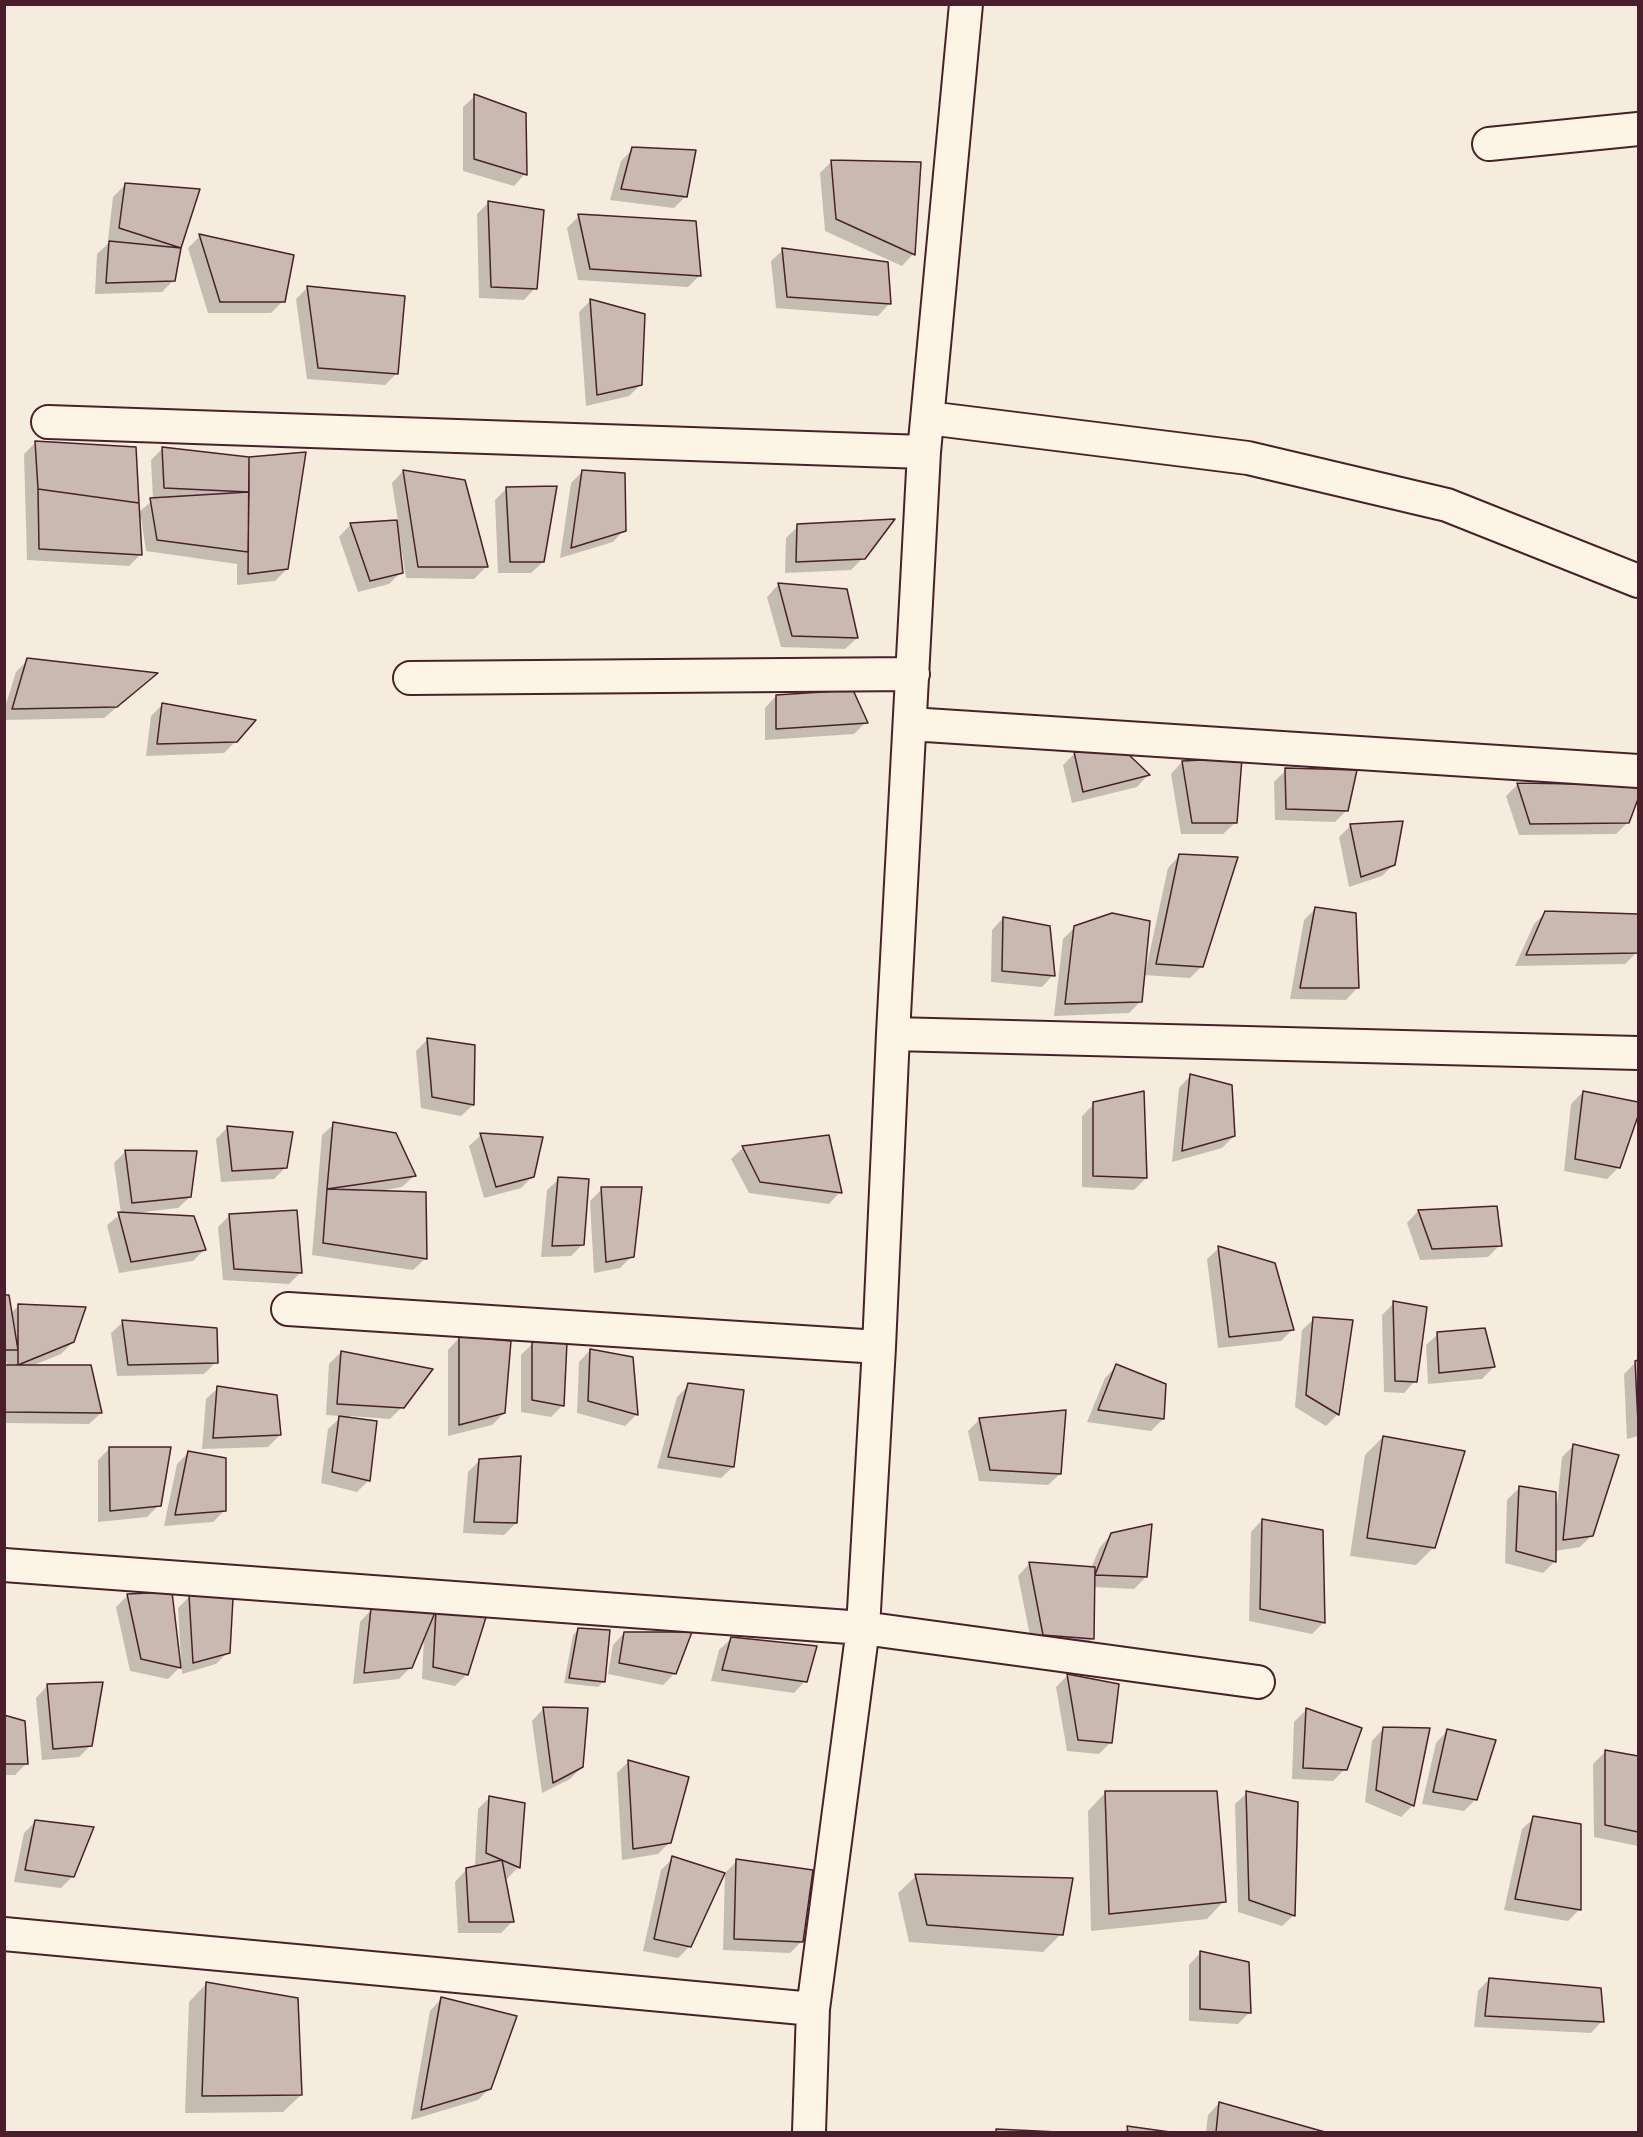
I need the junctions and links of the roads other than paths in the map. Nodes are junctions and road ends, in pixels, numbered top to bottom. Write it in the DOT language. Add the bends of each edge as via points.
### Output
graph roads {
  1 [pos="966,4"];
  2 [pos="1638,129"];
  3 [pos="1489,144"];
  4 [pos="928,418"];
  5 [pos="48,422"];
  6 [pos="924,452"];
  7 [pos="1638,582"];
  8 [pos="913,674"];
  9 [pos="410,678"];
  10 [pos="910,723"];
  11 [pos="1638,771"];
  12 [pos="893,1034"];
  13 [pos="1638,1053"];
  14 [pos="288,1309"];
  15 [pos="879,1347"];
  16 [pos="4,1565"];
  17 [pos="863,1628"];
  18 [pos="1258,1682"];
  19 [pos="4,1934"];
  20 [pos="813,2009"];
  21 [pos="808,2133"];
  1 -- 4 [label="street"];
  2 -- 3 [label="street"];
  4 -- 6 [label="street"];
  4 -- 7 [label="street" via="1248,458 1447,505"];
  5 -- 6 [label="street"];
  6 -- 8 [label="street"];
  8 -- 9 [label="street"];
  8 -- 10 [label="street"];
  10 -- 11 [label="street"];
  10 -- 12 [label="street"];
  12 -- 13 [label="street"];
  12 -- 15 [label="street"];
  14 -- 15 [label="street"];
  15 -- 17 [label="street"];
  16 -- 17 [label="street"];
  17 -- 18 [label="street"];
  17 -- 20 [label="street"];
  19 -- 20 [label="street"];
  20 -- 21 [label="street"];
}
